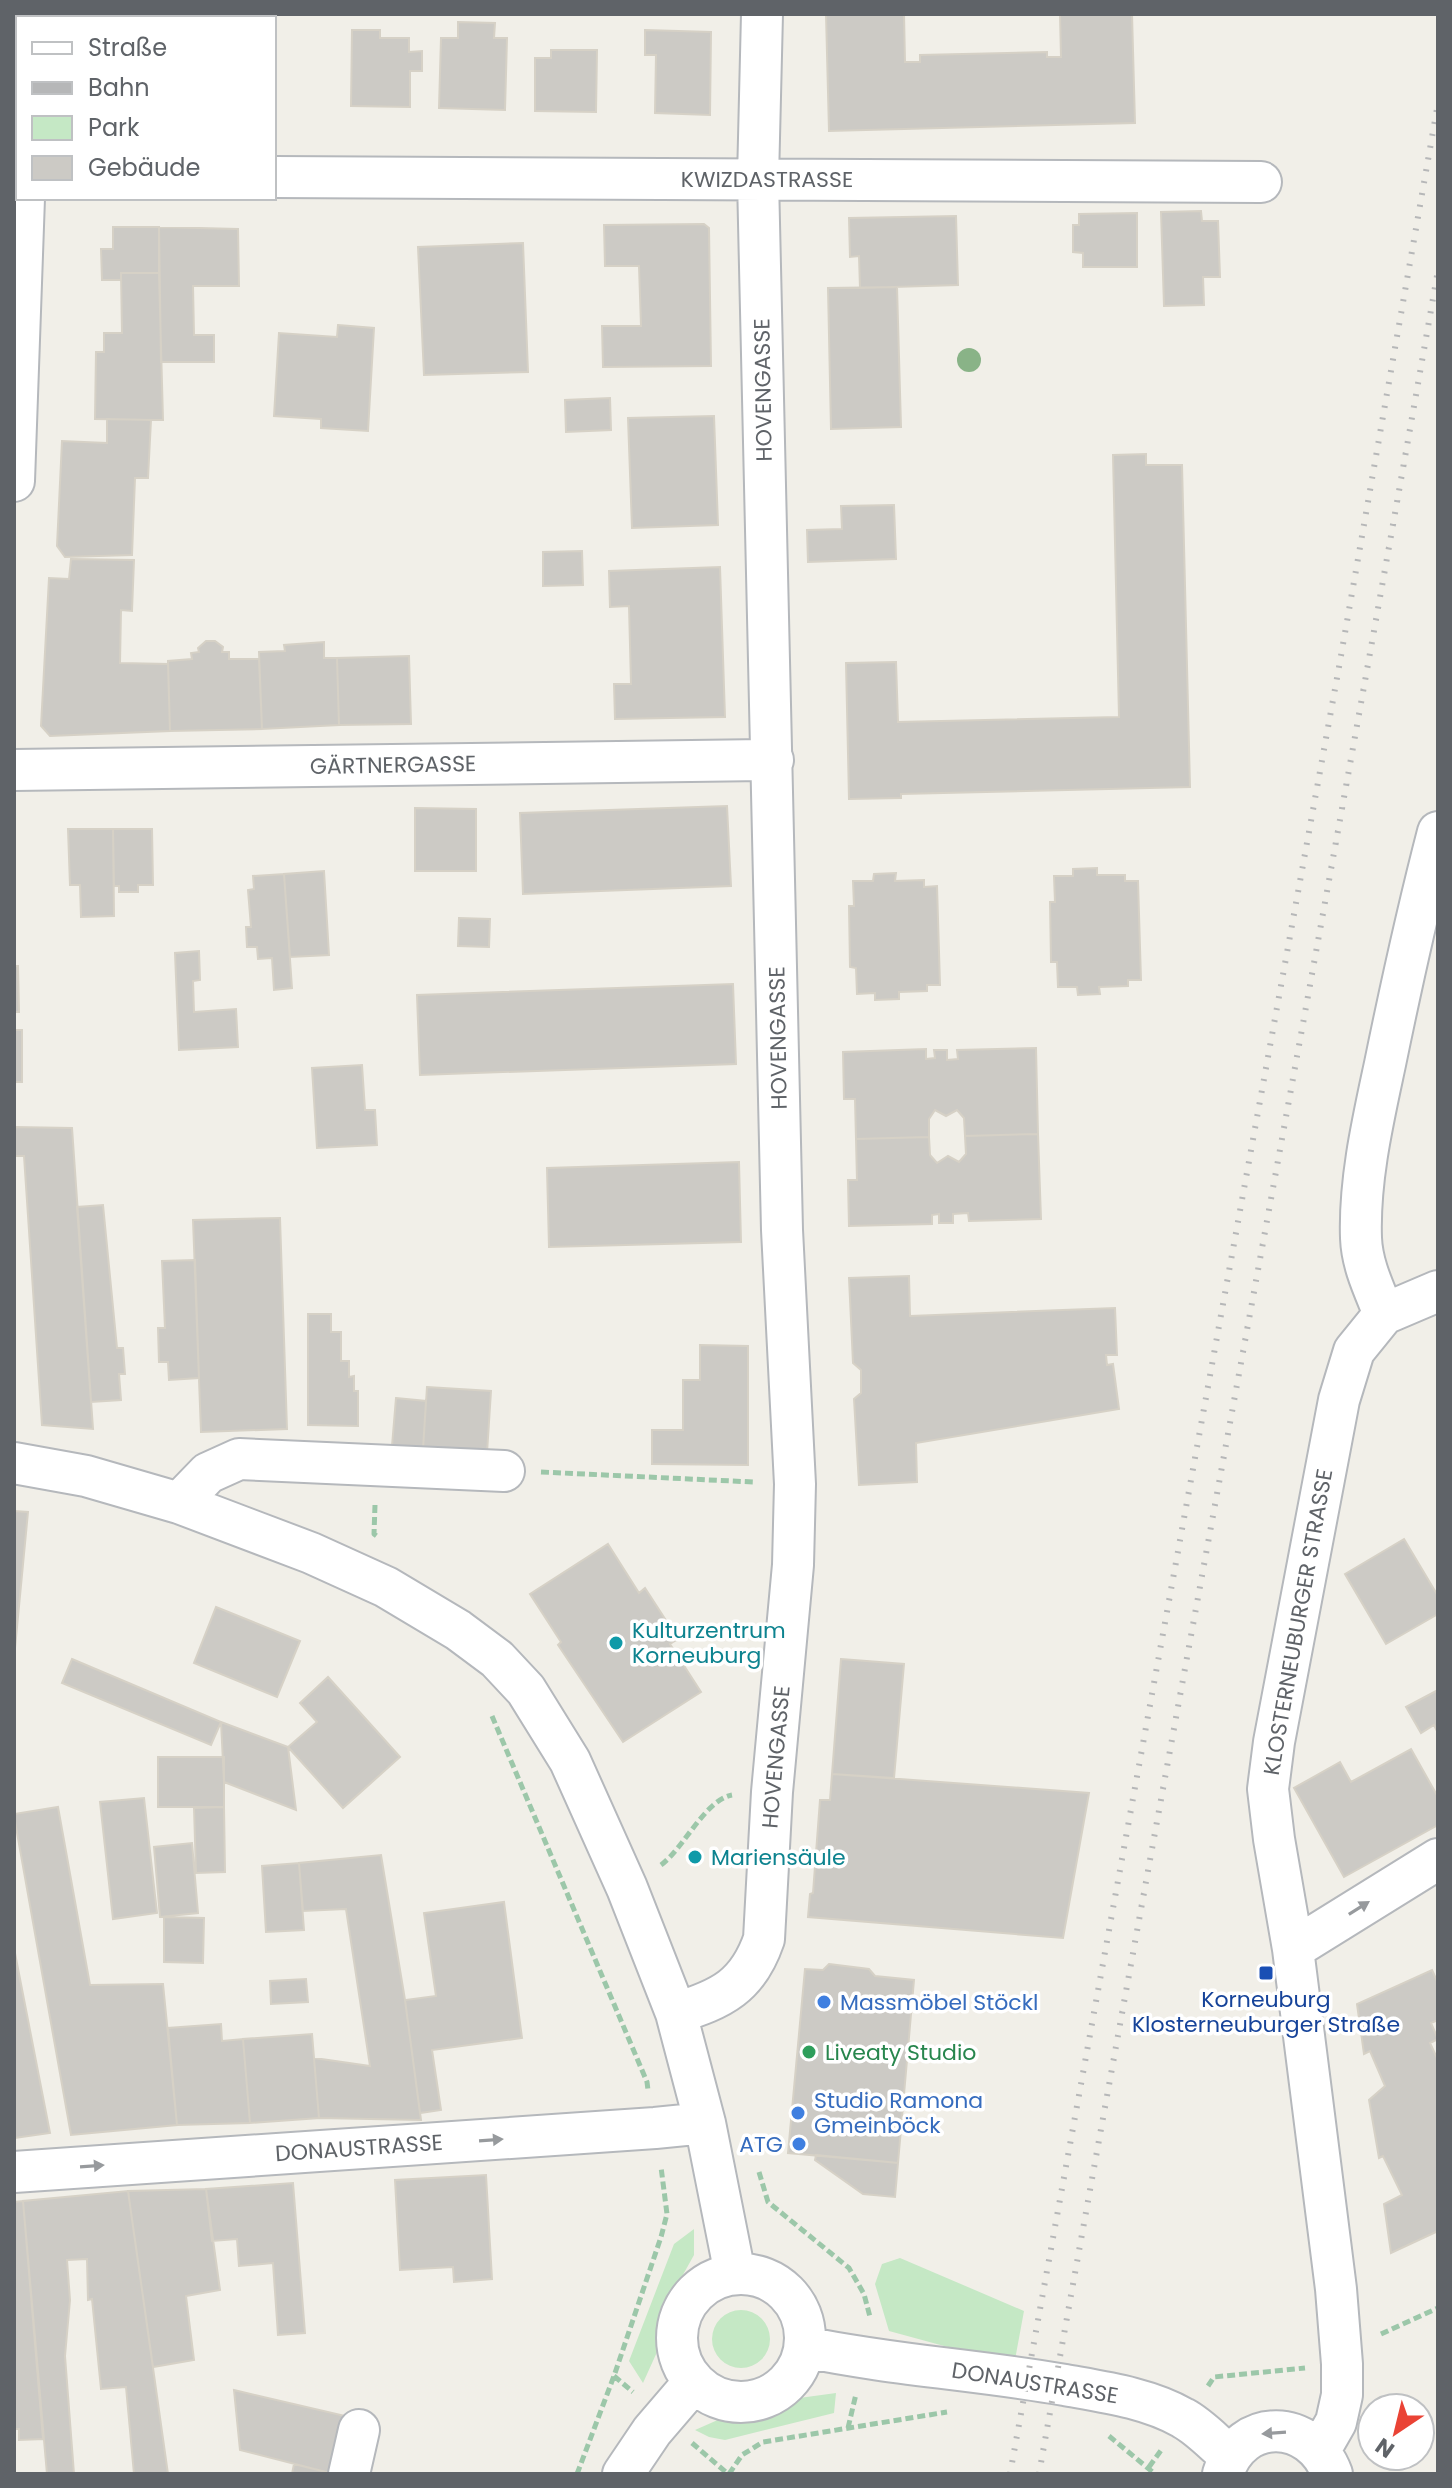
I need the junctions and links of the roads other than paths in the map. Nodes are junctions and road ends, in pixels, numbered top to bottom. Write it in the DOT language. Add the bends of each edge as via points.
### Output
graph roads {
  1 [pos="762,14"];
  2 [pos="276,177"];
  3 [pos="758,179"];
  4 [pos="1261,182"];
  5 [pos="24,200"];
  6 [pos="14,481"];
  7 [pos="773,760"];
  8 [pos="14,770"];
  9 [pos="1438,832"];
  10 [pos="1438,1291"];
  11 [pos="1384,1314"];
  12 [pos="14,1463"];
  13 [pos="504,1471"];
  14 [pos="179,1503"];
  15 [pos="1438,1859"];
  16 [pos="1293,1949"];
  17 [pos="676,2013"];
  18 [pos="705,2123"];
  19 [pos="14,2172"];
  20 [pos="735,2274"];
  21 [pos="805,2347"];
  22 [pos="694,2382"];
  23 [pos="359,2430"];
  24 [pos="1326,2462"];
  25 [pos="1226,2465"];
  26 [pos="349,2474"];
  27 [pos="623,2474"];
  1 -- 3 [label="street, HOVENGASSE"];
  2 -- 3 [label="street, KWIZDASTRASSE"];
  3 -- 4 [label="street, KWIZDASTRASSE"];
  3 -- 7 [label="street, HOVENGASSE"];
  5 -- 6 [label="street"];
  7 -- 8 [label="street, GÄRTNERGASSE"];
  7 -- 17 [label="street, HOVENGASSE" via="782,1230 795,1484 793,1565 764,1939 757,1959 731,1990"];
  9 -- 11 [label="street" via="1373,1120 1362,1201 1366,1268"];
  10 -- 11 [label="street"];
  11 -- 16 [label="street, KLOSTERNEUBURGER STRASSE" via="1354,1351 1339,1400 1274,1742 1268,1789"];
  12 -- 14 [label="street" via="86,1476"];
  13 -- 14 [label="street" via="239,1459 208,1473"];
  14 -- 17 [label="street" via="386,1587 497,1659 526,1690 570,1761"];
  16 -- 15 [label="street, one-way"];
  16 -- 24 [label="street, KLOSTERNEUBURGER STRASSE" via="1342,2364 1342,2395"];
  17 -- 18 [label="street"];
  19 -- 18 [label="street, DONAUSTRASSE, one-way"];
  18 -- 20 [label="street"];
  20 -- 21 [label="street" via="754,2275 784,2291 802,2318"];
  20 -- 22 [label="street" via="701,2288 681,2315 678,2351"];
  21 -- 22 [label="street" via="794,2375 767,2397 722,2400"];
  21 -- 25 [label="street, DONAUSTRASSE" via="1011,2376 1158,2406 1184,2418"];
  22 -- 27 [label="street"];
  23 -- 26 [label="street"];
  24 -- 25 [label="street, one-way" via="1295,2434 1281,2431 1241,2444"];
}
